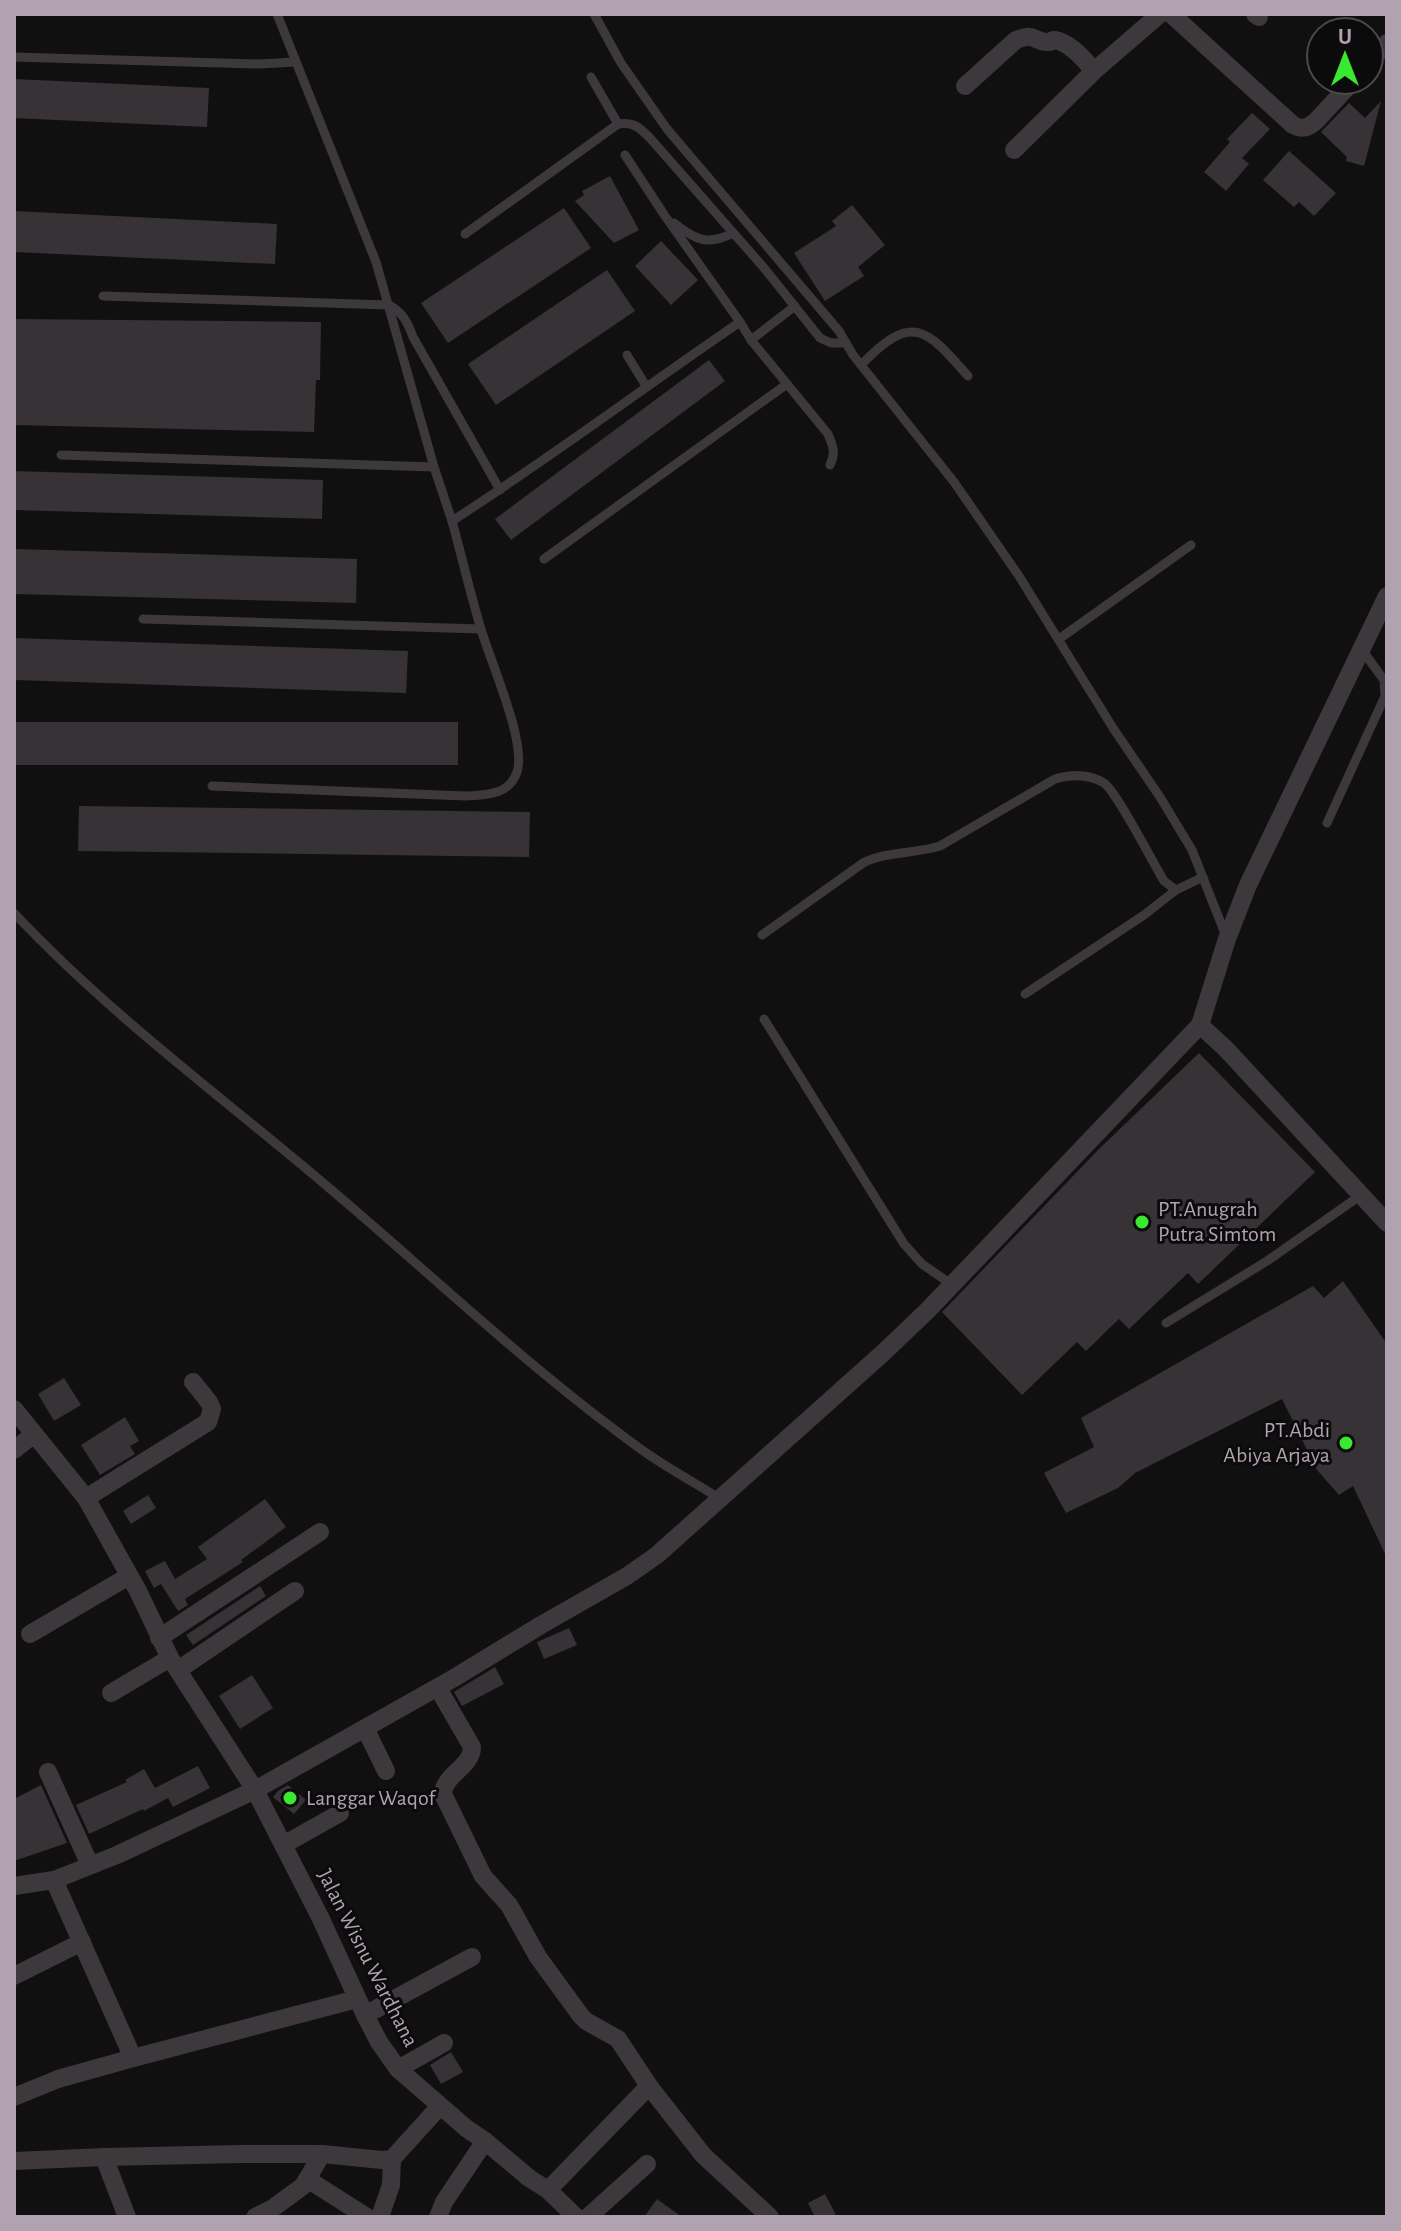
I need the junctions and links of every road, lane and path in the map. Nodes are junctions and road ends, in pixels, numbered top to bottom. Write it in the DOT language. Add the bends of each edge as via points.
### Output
graph roads {
  1 [pos="277,14"];
  2 [pos="594,14"];
  3 [pos="1160,14"];
  4 [pos="1171,14"];
  5 [pos="14,57"];
  6 [pos="295,62"];
  7 [pos="1094,71"];
  8 [pos="591,77"];
  9 [pos="965,86"];
  10 [pos="1339,96"];
  11 [pos="618,124"];
  12 [pos="1014,150"];
  13 [pos="625,155"];
  14 [pos="665,216"];
  15 [pos="733,233"];
  16 [pos="465,234"];
  17 [pos="103,296"];
  18 [pos="389,305"];
  19 [pos="795,306"];
  20 [pos="740,322"];
  21 [pos="751,340"];
  22 [pos="846,343"];
  23 [pos="627,355"];
  24 [pos="861,365"];
  25 [pos="968,376"];
  26 [pos="787,384"];
  27 [pos="646,386"];
  28 [pos="61,455"];
  29 [pos="830,465"];
  30 [pos="434,467"];
  31 [pos="500,490"];
  32 [pos="452,521"];
  33 [pos="1191,545"];
  34 [pos="544,559"];
  35 [pos="1387,596"];
  36 [pos="143,619"];
  37 [pos="481,629"];
  38 [pos="1059,639"];
  39 [pos="1361,649"];
  40 [pos="212,786"];
  41 [pos="1327,823"];
  42 [pos="1203,877"];
  43 [pos="1176,890"];
  44 [pos="14,913"];
  45 [pos="762,935"];
  46 [pos="1227,939"];
  47 [pos="1025,994"];
  48 [pos="764,1019"];
  49 [pos="1200,1025"];
  50 [pos="1361,1195"];
  51 [pos="1387,1223"];
  52 [pos="951,1284"];
  53 [pos="1166,1323"];
  54 [pos="193,1382"];
  55 [pos="14,1409"];
  56 [pos="34,1434"];
  57 [pos="14,1450"];
  58 [pos="86,1498"];
  59 [pos="719,1498"];
  60 [pos="320,1532"];
  61 [pos="129,1576"];
  62 [pos="295,1591"];
  63 [pos="30,1634"];
  64 [pos="159,1638"];
  65 [pos="174,1664"];
  66 [pos="438,1688"];
  67 [pos="111,1693"];
  68 [pos="365,1728"];
  69 [pos="386,1771"];
  70 [pos="48,1772"];
  71 [pos="255,1790"];
  72 [pos="340,1813"];
  73 [pos="283,1845"];
  74 [pos="90,1865"];
  75 [pos="54,1880"];
  76 [pos="14,1886"];
  77 [pos="82,1942"];
  78 [pos="472,1957"];
  79 [pos="14,1976"];
  80 [pos="361,2007"];
  81 [pos="444,2043"];
  82 [pos="133,2058"];
  83 [pos="398,2069"];
  84 [pos="649,2086"];
  85 [pos="14,2097"];
  86 [pos="440,2106"];
  87 [pos="485,2141"];
  88 [pos="322,2154"];
  89 [pos="104,2157"];
  90 [pos="392,2159"];
  91 [pos="14,2161"];
  92 [pos="647,2164"];
  93 [pos="307,2179"];
  94 [pos="548,2190"];
  95 [pos="358,2214"];
  96 [pos="127,2217"];
  97 [pos="255,2217"];
  98 [pos="380,2217"];
  99 [pos="438,2217"];
  100 [pos="576,2217"];
  101 [pos="588,2217"];
  102 [pos="770,2217"];
  1 -- 6 [label="lane"];
  2 -- 22 [label="lane" via="667,129"];
  3 -- 7 [label="street"];
  4 -- 10 [label="street" via="1299,128 1311,126"];
  5 -- 6 [label="lane"];
  6 -- 18 [label="lane"];
  7 -- 9 [label="street" via="1058,41 1024,36"];
  7 -- 12 [label="street"];
  8 -- 11 [label="lane"];
  11 -- 15 [label="lane" via="639,127"];
  11 -- 16 [label="lane"];
  13 -- 14 [label="lane"];
  14 -- 15 [label="lane" via="701,240"];
  14 -- 20 [label="lane"];
  15 -- 19 [label="lane"];
  17 -- 18 [label="lane"];
  18 -- 30 [label="lane"];
  18 -- 31 [label="lane" via="405,317"];
  19 -- 21 [label="lane"];
  19 -- 22 [label="lane" via="824,341"];
  20 -- 21 [label="lane"];
  20 -- 27 [label="lane"];
  21 -- 26 [label="lane"];
  22 -- 24 [label="lane"];
  23 -- 27 [label="lane"];
  24 -- 25 [label="lane" via="888,339 920,333 940,345"];
  24 -- 38 [label="lane" via="954,482"];
  26 -- 29 [label="lane" via="828,434 834,448"];
  26 -- 34 [label="lane"];
  27 -- 31 [label="lane"];
  28 -- 30 [label="lane"];
  30 -- 32 [label="lane"];
  31 -- 32 [label="lane"];
  32 -- 37 [label="lane"];
  33 -- 38 [label="lane"];
  35 -- 39 [label="street"];
  36 -- 37 [label="lane"];
  37 -- 40 [label="lane" via="518,747 519,768 504,789 466,796"];
  38 -- 42 [label="lane" via="1182,832"];
  39 -- 41 [label="lane" via="1384,680 1385,696"];
  39 -- 46 [label="street"];
  42 -- 43 [label="lane"];
  42 -- 46 [label="lane"];
  43 -- 45 [label="lane" via="1164,881 1111,789 1091,777 1068,775 940,846 863,863"];
  43 -- 47 [label="lane"];
  44 -- 59 [label="lane" via="159,1048 502,1340 644,1451"];
  46 -- 49 [label="street"];
  48 -- 52 [label="lane" via="904,1244"];
  49 -- 50 [label="street"];
  49 -- 52 [label="street"];
  50 -- 51 [label="street"];
  50 -- 53 [label="lane"];
  52 -- 59 [label="street" via="883,1353"];
  54 -- 58 [label="street" via="212,1409 208,1422"];
  55 -- 56 [label="street, Jalan Wisnu Wardhana"];
  56 -- 57 [label="street"];
  56 -- 58 [label="street, Jalan Wisnu Wardhana"];
  58 -- 61 [label="street, Jalan Wisnu Wardhana"];
  59 -- 66 [label="street" via="677,1539 627,1576"];
  60 -- 64 [label="street"];
  61 -- 63 [label="street"];
  61 -- 64 [label="street, Jalan Wisnu Wardhana"];
  62 -- 65 [label="street"];
  64 -- 65 [label="street, Jalan Wisnu Wardhana"];
  65 -- 67 [label="street"];
  65 -- 71 [label="street, Jalan Wisnu Wardhana"];
  66 -- 68 [label="street"];
  66 -- 84 [label="street" via="473,1753 444,1785 443,1794 483,1876 509,1905 581,2016 618,2039"];
  68 -- 69 [label="street"];
  68 -- 71 [label="street"];
  70 -- 74 [label="street"];
  71 -- 73 [label="street, Jalan Wisnu Wardhana"];
  71 -- 74 [label="street"];
  72 -- 73 [label="street"];
  73 -- 80 [label="street, Jalan Wisnu Wardhana"];
  74 -- 75 [label="street"];
  75 -- 76 [label="street"];
  75 -- 77 [label="street"];
  77 -- 79 [label="street"];
  77 -- 82 [label="street"];
  78 -- 80 [label="street"];
  80 -- 82 [label="street"];
  80 -- 83 [label="street, Jalan Wisnu Wardhana"];
  81 -- 83 [label="street"];
  82 -- 85 [label="street"];
  83 -- 86 [label="street, Jalan Wisnu Wardhana"];
  84 -- 94 [label="street"];
  84 -- 102 [label="street" via="703,2155"];
  86 -- 87 [label="street, Jalan Wisnu Wardhana"];
  86 -- 90 [label="street"];
  87 -- 94 [label="street, Jalan Wisnu Wardhana"];
  87 -- 99 [label="street"];
  88 -- 89 [label="street"];
  88 -- 90 [label="street"];
  88 -- 93 [label="street"];
  89 -- 91 [label="street"];
  89 -- 96 [label="street"];
  90 -- 98 [label="street" via="391,2185"];
  92 -- 101 [label="street"];
  93 -- 95 [label="street"];
  93 -- 97 [label="street"];
  94 -- 100 [label="street, Jalan Wisnu Wardhana"];
}
